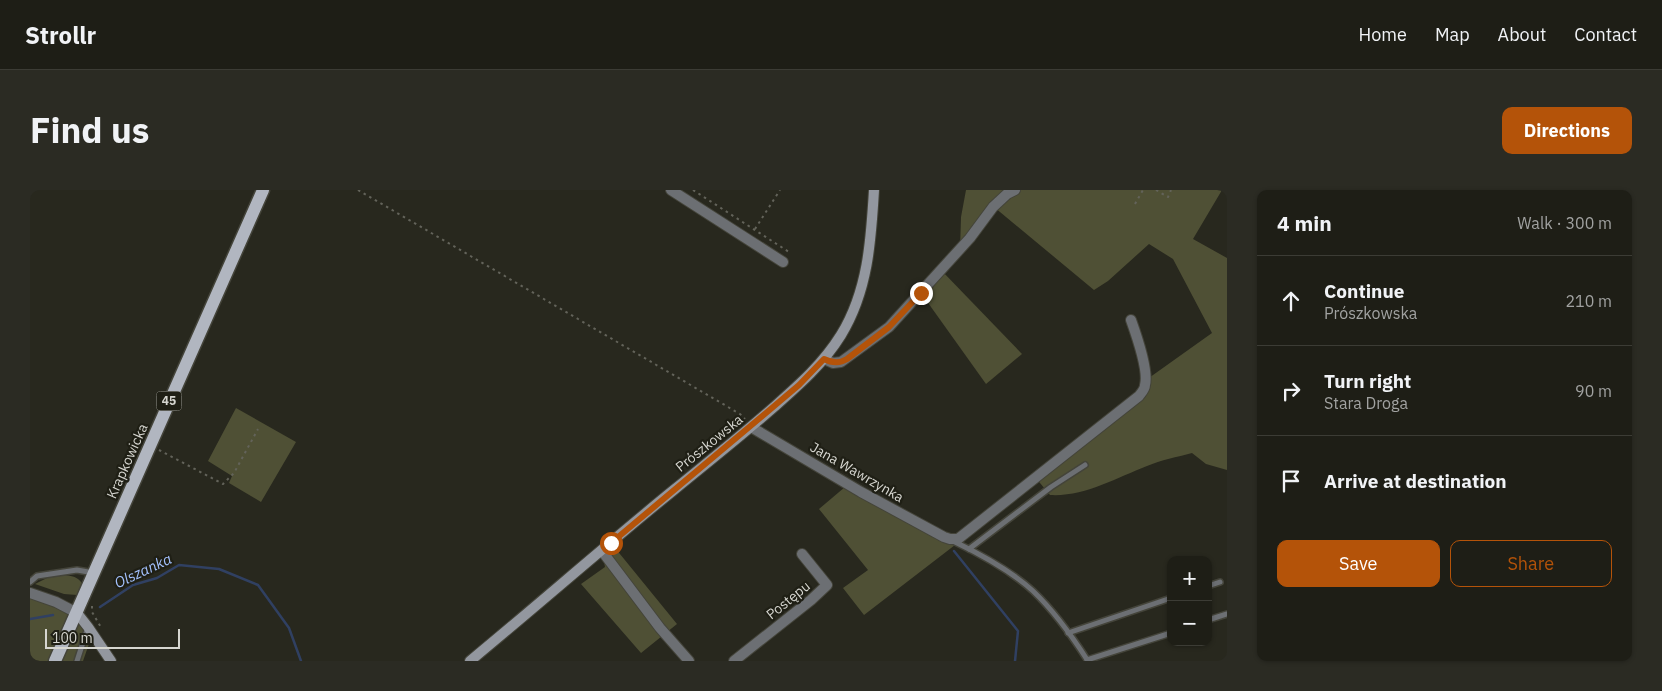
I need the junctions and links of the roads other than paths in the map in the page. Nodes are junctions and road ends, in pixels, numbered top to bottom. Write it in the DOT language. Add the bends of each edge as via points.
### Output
graph roads {
  1 [pos="263,190"];
  2 [pos="671,190"];
  3 [pos="874,190"];
  4 [pos="1015,190"];
  5 [pos="783,262"];
  6 [pos="1130,320"];
  7 [pos="824,359"];
  8 [pos="751,427"];
  9 [pos="1085,465"];
  10 [pos="950,539"];
  11 [pos="969,549"];
  12 [pos="602,551"];
  13 [pos="802,554"];
  14 [pos="94,573"];
  15 [pos="30,582"];
  16 [pos="1220,582"];
  17 [pos="1212,585"];
  18 [pos="30,593"];
  19 [pos="1167,599"];
  20 [pos="77,613"];
  21 [pos="1227,614"];
  22 [pos="1212,619"];
  23 [pos="88,627"];
  24 [pos="1068,633"];
  25 [pos="1167,634"];
  26 [pos="55,661"];
  27 [pos="77,661"];
  28 [pos="111,661"];
  29 [pos="470,661"];
  30 [pos="689,661"];
  31 [pos="734,661"];
  32 [pos="1088,661"];
  1 -- 14 [label="main road, Krapkowicka / 45"];
  2 -- 5 [label="street"];
  3 -- 7 [label="main road, Prószkowska" via="872,233 864,281 850,318"];
  4 -- 7 [label="street" via="993,207 970,238 889,327 841,362"];
  6 -- 10 [label="street" via="1146,380 1139,396 958,539"];
  7 -- 8 [label="main road, Prószkowska"];
  8 -- 10 [label="street, Jana Wawrzynka" via="861,492"];
  8 -- 12 [label="main road, Prószkowska"];
  9 -- 11 [label="lane"];
  10 -- 11 [label="lane"];
  11 -- 24 [label="lane" via="1031,590"];
  12 -- 29 [label="main road, Prószkowska"];
  12 -- 30 [label="street"];
  13 -- 31 [label="street, Postępu" via="828,585"];
  14 -- 15 [label="lane" via="77,570 37,576"];
  14 -- 20 [label="main road, Krapkowicka / 45"];
  16 -- 17 [label="lane"];
  18 -- 20 [label="street"];
  19 -- 24 [label="lane"];
  20 -- 23 [label="main road"];
  20 -- 26 [label="main road, Krapkowicka / 45"];
  21 -- 22 [label="lane"];
  23 -- 27 [label="lane"];
  23 -- 28 [label="main road"];
  24 -- 32 [label="lane"];
  25 -- 32 [label="lane"];
}
